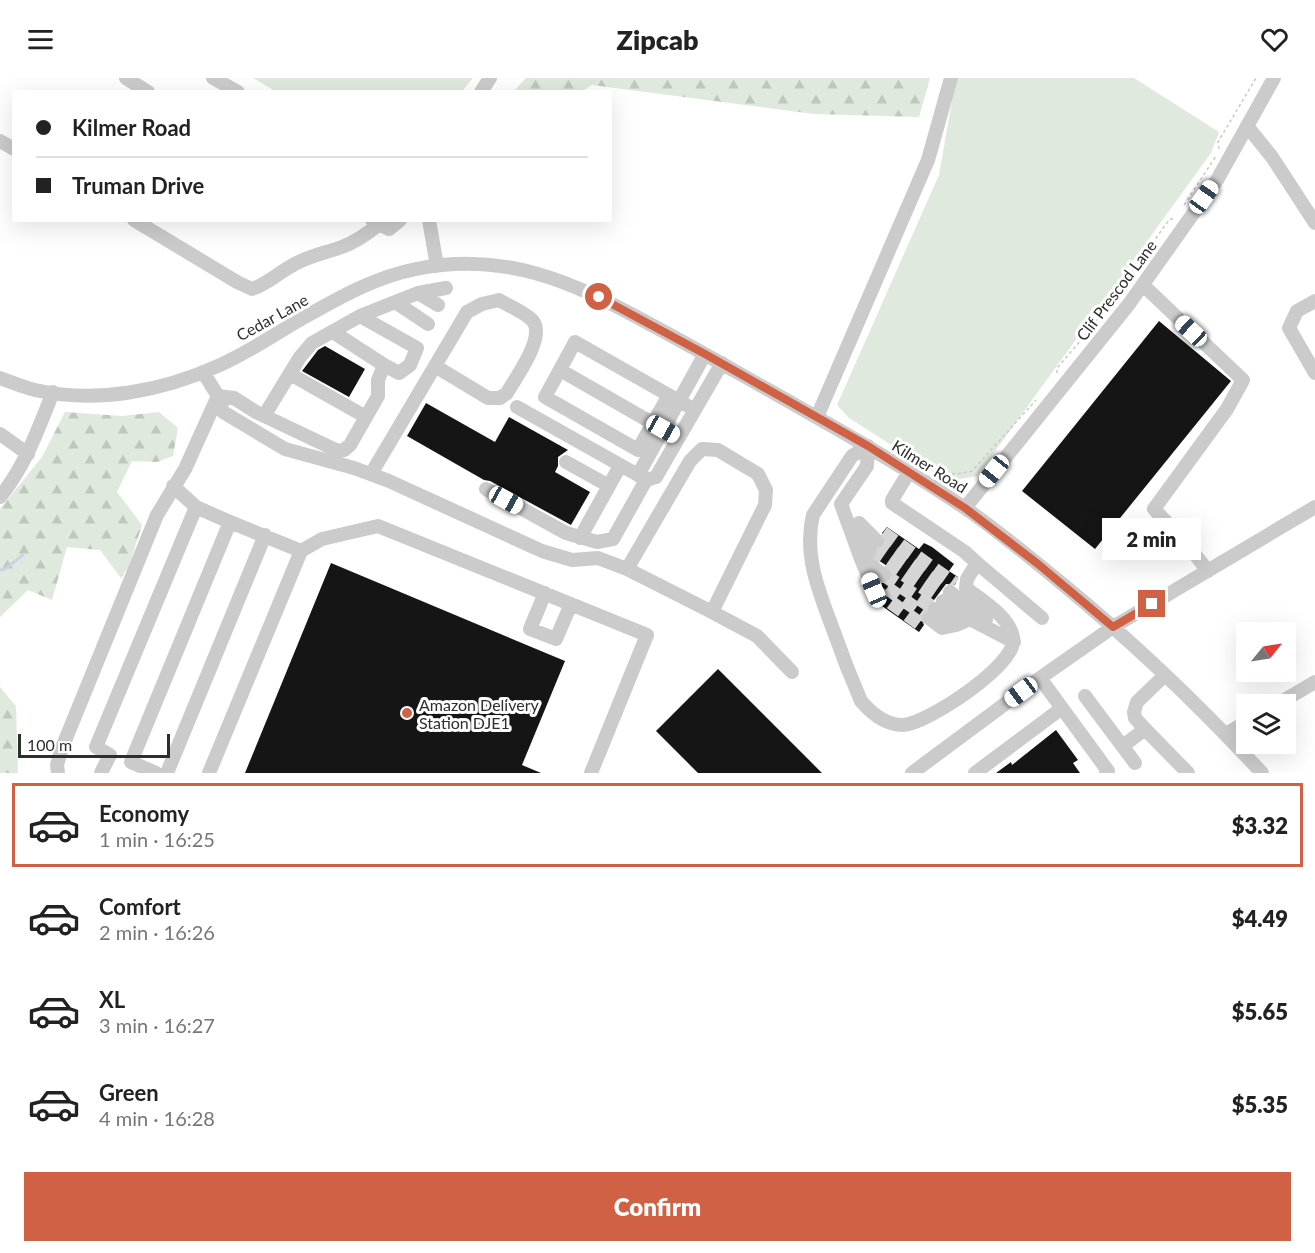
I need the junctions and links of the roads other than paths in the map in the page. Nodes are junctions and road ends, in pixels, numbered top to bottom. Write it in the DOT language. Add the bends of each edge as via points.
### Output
graph roads {
  1 [pos="126,78"];
  2 [pos="213,78"];
  3 [pos="951,78"];
  4 [pos="1274,78"];
  5 [pos="145,90"];
  6 [pos="234,90"];
  7 [pos="1247,126"];
  8 [pos="137,222"];
  9 [pos="398,222"];
  10 [pos="429,222"];
  11 [pos="375,223"];
  12 [pos="1315,223"];
  13 [pos="437,266"];
  14 [pos="558,280"];
  15 [pos="1143,285"];
  16 [pos="446,288"];
  17 [pos="418,293"];
  18 [pos="1315,301"];
  19 [pos="395,302"];
  20 [pos="438,305"];
  21 [pos="360,316"];
  22 [pos="428,324"];
  23 [pos="333,332"];
  24 [pos="705,354"];
  25 [pos="722,363"];
  26 [pos="384,365"];
  27 [pos="435,366"];
  28 [pos="560,370"];
  29 [pos="203,372"];
  30 [pos="1315,373"];
  31 [pos="290,374"];
  32 [pos="0,378"];
  33 [pos="52,392"];
  34 [pos="218,396"];
  35 [pos="674,398"];
  36 [pos="517,407"];
  37 [pos="695,410"];
  38 [pos="264,416"];
  39 [pos="366,417"];
  40 [pos="816,417"];
  41 [pos="658,426"];
  42 [pos="0,434"];
  43 [pos="678,438"];
  44 [pos="868,446"];
  45 [pos="28,454"];
  46 [pos="566,462"];
  47 [pos="620,466"];
  48 [pos="909,472"];
  49 [pos="371,474"];
  50 [pos="642,477"];
  51 [pos="173,486"];
  52 [pos="609,486"];
  53 [pos="486,489"];
  54 [pos="0,497"];
  55 [pos="841,504"];
  56 [pos="196,507"];
  57 [pos="1315,507"];
  58 [pos="965,508"];
  59 [pos="230,522"];
  60 [pos="265,536"];
  61 [pos="580,538"];
  62 [pos="873,546"];
  63 [pos="301,551"];
  64 [pos="978,563"];
  65 [pos="627,569"];
  66 [pos="1208,571"];
  67 [pos="879,582"];
  68 [pos="545,593"];
  69 [pos="571,604"];
  70 [pos="939,605"];
  71 [pos="712,612"];
  72 [pos="1042,618"];
  73 [pos="970,619"];
  74 [pos="956,625"];
  75 [pos="1113,627"];
  76 [pos="1014,642"];
  77 [pos="792,672"];
  78 [pos="1165,675"];
  79 [pos="1040,678"];
  80 [pos="1315,682"];
  81 [pos="1295,694"];
  82 [pos="1085,696"];
  83 [pos="1062,708"];
  84 [pos="1236,728"];
  85 [pos="1145,729"];
  86 [pos="1226,734"];
  87 [pos="1123,746"];
  88 [pos="110,755"];
  89 [pos="131,762"];
  90 [pos="1135,763"];
  91 [pos="929,768"];
  92 [pos="58,773"];
  93 [pos="101,773"];
  94 [pos="156,773"];
  95 [pos="167,773"];
  96 [pos="209,773"];
  97 [pos="591,773"];
  98 [pos="912,773"];
  99 [pos="975,773"];
  100 [pos="1106,773"];
  101 [pos="1188,773"];
  102 [pos="1262,773"];
  1 -- 5 [label="street"];
  2 -- 6 [label="street"];
  3 -- 40 [label="street" via="928,160"];
  4 -- 7 [label="street, Clif Prescod Lane"];
  7 -- 12 [label="street"];
  7 -- 15 [label="street, Clif Prescod Lane" via="1217,180"];
  8 -- 11 [label="street" via="252,289 316,254 363,236"];
  9 -- 11 [label="street" via="389,229"];
  10 -- 13 [label="street"];
  13 -- 14 [label="street, Cedar Lane" via="506,266"];
  13 -- 29 [label="street, Cedar Lane" via="366,285"];
  14 -- 24 [label="street, Kilmer Road" via="586,290"];
  15 -- 58 [label="street, Clif Prescod Lane"];
  15 -- 66 [label="street" via="1243,380 1227,409 1154,509"];
  16 -- 17 [label="street"];
  17 -- 19 [label="street"];
  17 -- 20 [label="street"];
  18 -- 30 [label="street" via="1297,310 1288,328"];
  19 -- 21 [label="street"];
  19 -- 22 [label="street"];
  21 -- 23 [label="street"];
  21 -- 26 [label="street" via="417,348 410,364 399,373"];
  23 -- 26 [label="street"];
  23 -- 31 [label="street" via="312,343"];
  24 -- 25 [label="street, Kilmer Road"];
  24 -- 35 [label="street"];
  25 -- 37 [label="street"];
  25 -- 40 [label="street, Kilmer Road"];
  26 -- 39 [label="street" via="378,380 378,396"];
  27 -- 27 [label="street" via="467,312 482,304 499,300 533,321 537,341 507,393 500,398 488,398"];
  27 -- 49 [label="street"];
  28 -- 35 [label="street" via="575,342"];
  28 -- 41 [label="street"];
  28 -- 41 [label="street" via="545,397 638,450"];
  29 -- 33 [label="street, Cedar Lane" via="141,392"];
  29 -- 34 [label="street"];
  31 -- 38 [label="street"];
  31 -- 39 [label="street"];
  32 -- 33 [label="street, Cedar Lane"];
  33 -- 45 [label="street"];
  34 -- 38 [label="street" via="234,398"];
  34 -- 49 [label="street" via="223,412 285,449"];
  34 -- 51 [label="street" via="185,470"];
  35 -- 37 [label="street"];
  35 -- 41 [label="street"];
  36 -- 47 [label="street"];
  37 -- 43 [label="street"];
  38 -- 39 [label="street" via="338,451 350,445"];
  40 -- 44 [label="street, Kilmer Road"];
  41 -- 43 [label="street"];
  41 -- 50 [label="street"];
  42 -- 45 [label="street"];
  43 -- 50 [label="street" via="656,477"];
  44 -- 48 [label="street, Kilmer Road"];
  44 -- 55 [label="street" via="867,466"];
  44 -- 76 [label="street" via="852,456 820,503 811,524 815,582 861,701 886,722 916,723 996,670 1014,648"];
  45 -- 54 [label="street"];
  46 -- 52 [label="street"];
  47 -- 50 [label="street"];
  47 -- 52 [label="street"];
  48 -- 58 [label="street, Kilmer Road"];
  48 -- 64 [label="street" via="892,503"];
  49 -- 65 [label="street" via="542,551 572,560 598,558"];
  50 -- 61 [label="street" via="613,539 597,542"];
  51 -- 56 [label="street"];
  51 -- 92 [label="street" via="157,515 81,700 57,765"];
  52 -- 61 [label="street"];
  53 -- 61 [label="street"];
  55 -- 62 [label="street"];
  55 -- 62 [label="street"];
  56 -- 59 [label="street"];
  56 -- 88 [label="street" via="96,747"];
  57 -- 66 [label="street"];
  58 -- 75 [label="street, Kilmer Road"];
  59 -- 60 [label="street"];
  59 -- 89 [label="street"];
  60 -- 63 [label="street"];
  60 -- 95 [label="street"];
  62 -- 67 [label="street"];
  63 -- 68 [label="street" via="322,539 378,526"];
  63 -- 96 [label="street"];
  64 -- 72 [label="street"];
  64 -- 76 [label="street" via="966,588 1000,615"];
  65 -- 71 [label="street"];
  65 -- 71 [label="street" via="690,460 702,448 718,450 758,474 766,490 765,505"];
  66 -- 75 [label="street"];
  68 -- 69 [label="street"];
  68 -- 69 [label="street" via="530,630 555,639"];
  69 -- 97 [label="street" via="647,635"];
  70 -- 73 [label="street"];
  70 -- 74 [label="street"];
  70 -- 74 [label="street" via="942,628"];
  70 -- 76 [label="street"];
  71 -- 77 [label="street" via="757,636"];
  73 -- 74 [label="street"];
  73 -- 76 [label="street"];
  75 -- 78 [label="street, Kilmer Road"];
  75 -- 79 [label="street"];
  78 -- 85 [label="street" via="1135,706 1135,718"];
  78 -- 86 [label="street, Kilmer Road"];
  79 -- 83 [label="street"];
  79 -- 91 [label="street"];
  80 -- 81 [label="street"];
  82 -- 87 [label="street"];
  83 -- 99 [label="street"];
  83 -- 100 [label="street"];
  84 -- 86 [label="street"];
  85 -- 87 [label="street"];
  85 -- 101 [label="street"];
  86 -- 102 [label="street, Kilmer Road"];
  87 -- 90 [label="street"];
  88 -- 89 [label="street"];
  88 -- 93 [label="street"];
  89 -- 94 [label="street"];
  91 -- 98 [label="street"];
}
